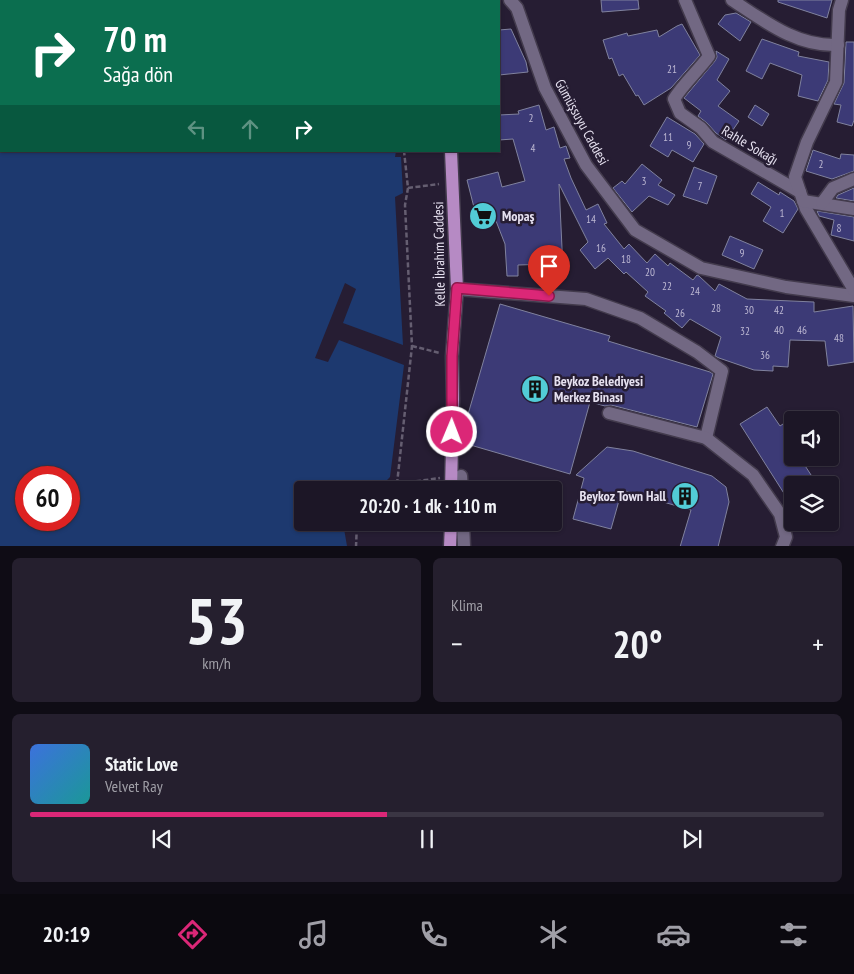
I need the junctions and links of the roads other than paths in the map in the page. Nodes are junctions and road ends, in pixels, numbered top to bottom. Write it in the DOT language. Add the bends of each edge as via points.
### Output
graph roads {
  1 [pos="510,0"];
  2 [pos="685,0"];
  3 [pos="732,0"];
  4 [pos="842,0"];
  5 [pos="838,45"];
  6 [pos="451,152"];
  7 [pos="854,179"];
  8 [pos="802,196"];
  9 [pos="822,203"];
  10 [pos="854,209"];
  11 [pos="457,288"];
  12 [pos="854,290"];
  13 [pos="854,296"];
  14 [pos="609,413"];
  15 [pos="706,438"];
  16 [pos="456,476"];
  17 [pos="454,481"];
  18 [pos="458,481"];
  19 [pos="450,531"];
  20 [pos="463,531"];
  21 [pos="784,542"];
  22 [pos="450,546"];
  23 [pos="464,546"];
  24 [pos="772,546"];
  1 -- 13 [label="street, Gümüşsuyu Caddesi" via="518,8 545,88 586,165 635,230 701,268 786,288"];
  2 -- 8 [label="street, Rahle Sokağı" via="708,56 674,99 680,113 713,142"];
  3 -- 5 [label="street" via="801,41"];
  4 -- 5 [label="street"];
  5 -- 8 [label="street" via="836,82 807,142 795,177"];
  6 -- 11 [label="main road, Kelle İbrahim Caddesi"];
  7 -- 9 [label="street" via="833,188"];
  8 -- 9 [label="street"];
  8 -- 12 [label="street" via="819,232"];
  9 -- 10 [label="street"];
  11 -- 15 [label="street" via="586,299 640,318 697,352 722,371"];
  11 -- 16 [label="main road, Kelle İbrahim Caddesi" via="452,356"];
  14 -- 15 [label="street"];
  15 -- 21 [label="street" via="753,476 780,514"];
  16 -- 17 [label="main road, Kelle İbrahim Caddesi"];
  16 -- 18 [label="street, Kelle İbrahim Caddesi"];
  19 -- 22 [label="main road"];
  20 -- 23 [label="street"];
  21 -- 24 [label="street"];
}
